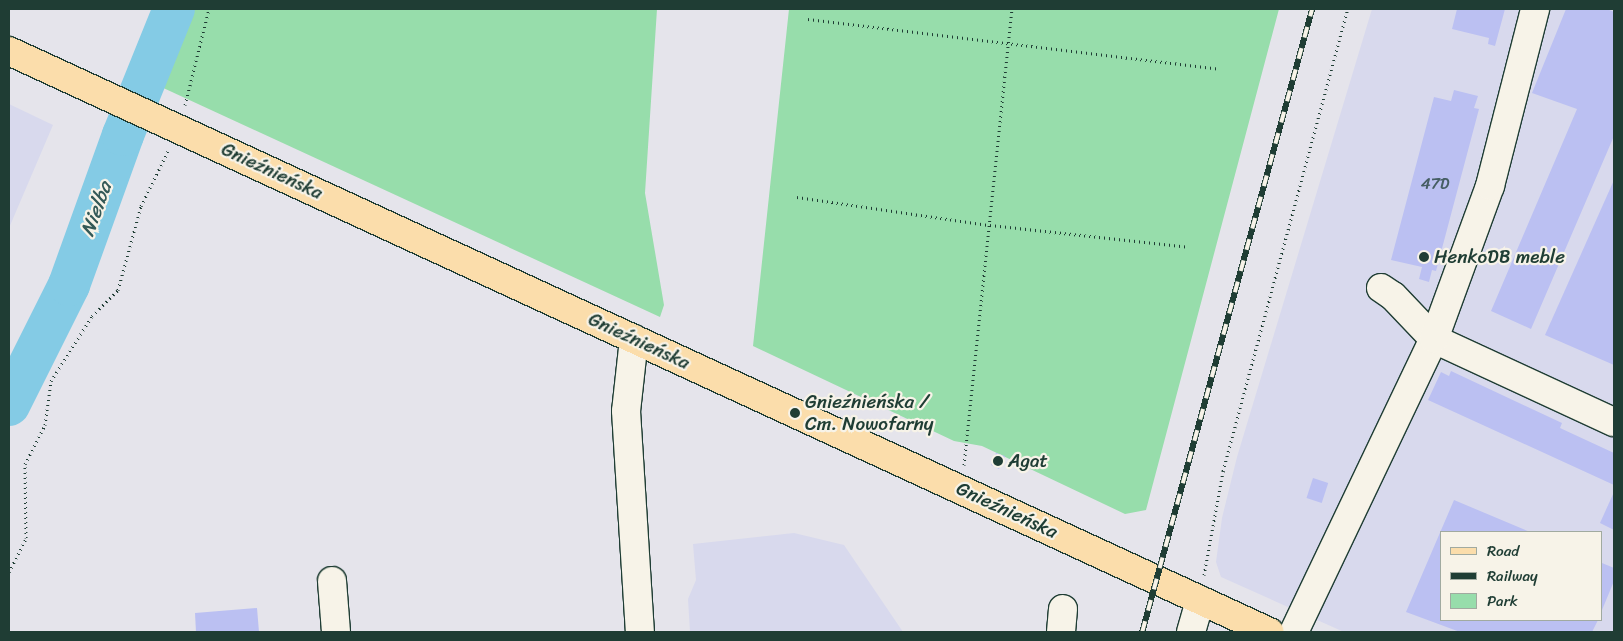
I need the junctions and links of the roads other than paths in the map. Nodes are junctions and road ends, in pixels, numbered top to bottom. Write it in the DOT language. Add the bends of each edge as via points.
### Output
graph roads {
  1 [pos="1535,9"];
  2 [pos="9,51"];
  3 [pos="1381,288"];
  4 [pos="634,339"];
  5 [pos="1434,339"];
  6 [pos="1614,422"];
  7 [pos="332,581"];
  8 [pos="1200,600"];
  9 [pos="336,632"];
  10 [pos="640,632"];
  11 [pos="1191,632"];
  12 [pos="1269,632"];
  13 [pos="1294,632"];
  1 -- 5 [label="street" via="1490,186"];
  2 -- 4 [label="main road, Gnieźnieńska" via="113,99 175,119"];
  3 -- 5 [label="street" via="1393,296"];
  4 -- 8 [label="main road, Gnieźnieńska"];
  4 -- 10 [label="street" via="626,411"];
  5 -- 6 [label="street"];
  5 -- 13 [label="street"];
  7 -- 9 [label="street"];
  8 -- 11 [label="street"];
  8 -- 12 [label="main road, Gnieźnieńska"];
}
